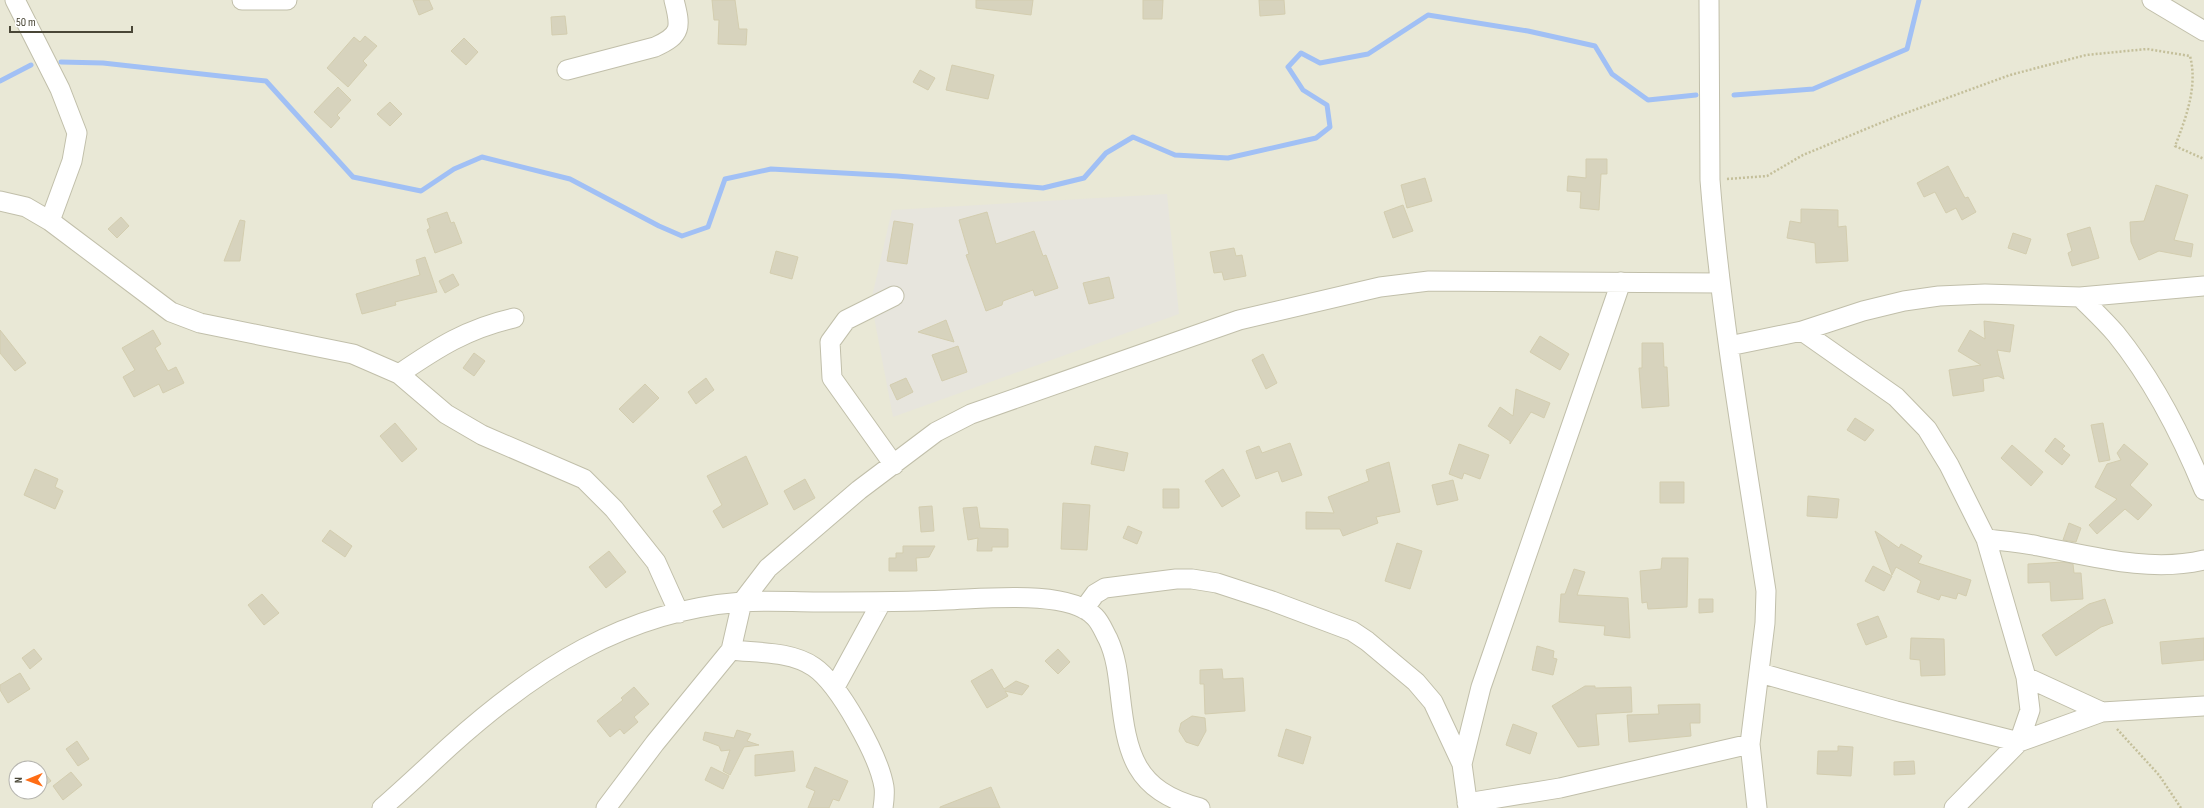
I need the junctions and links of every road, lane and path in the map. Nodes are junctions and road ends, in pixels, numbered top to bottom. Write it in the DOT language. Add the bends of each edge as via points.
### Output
graph roads {
  1 [pos="15,0"];
  2 [pos="242,0"];
  3 [pos="287,0"];
  4 [pos="674,0"];
  5 [pos="1708,0"];
  6 [pos="2152,0"];
  7 [pos="2204,31"];
  8 [pos="567,70"];
  9 [pos="2204,159"];
  10 [pos="1710,180"];
  11 [pos="0,201"];
  12 [pos="50,221"];
  13 [pos="1621,282"];
  14 [pos="1720,283"];
  15 [pos="2204,286"];
  16 [pos="894,296"];
  17 [pos="2080,297"];
  18 [pos="514,318"];
  19 [pos="1802,331"];
  20 [pos="1728,346"];
  21 [pos="399,374"];
  22 [pos="894,465"];
  23 [pos="2204,490"];
  24 [pos="1986,539"];
  25 [pos="2204,560"];
  26 [pos="742,602"];
  27 [pos="881,603"];
  28 [pos="1084,609"];
  29 [pos="679,613"];
  30 [pos="731,650"];
  31 [pos="1760,673"];
  32 [pos="2026,677"];
  33 [pos="835,687"];
  34 [pos="2204,706"];
  35 [pos="2102,712"];
  36 [pos="2019,742"];
  37 [pos="1750,744"];
  38 [pos="1462,764"];
  39 [pos="1467,805"];
  40 [pos="382,808"];
  41 [pos="606,808"];
  42 [pos="883,808"];
  43 [pos="1200,808"];
  44 [pos="1757,808"];
  45 [pos="1954,808"];
  46 [pos="2181,808"];
  1 -- 12 [label="street" via="60,89 76,133 72,161"];
  2 -- 3 [label="street"];
  4 -- 8 [label="street" via="678,27 675,36 667,42"];
  5 -- 10 [label="street"];
  6 -- 7 [label="street"];
  9 -- 10 [label="path" via="2175,146 2187,116 2194,71 2190,56 2147,49 2086,55 2010,75 1895,117 1803,155 1767,176"];
  10 -- 14 [label="street"];
  11 -- 12 [label="street" via="26,207"];
  12 -- 21 [label="street" via="181,318 352,354"];
  13 -- 14 [label="street"];
  13 -- 22 [label="street" via="1429,281 1380,286 1317,300 1238,320 977,411 936,432"];
  13 -- 38 [label="street" via="1490,656"];
  14 -- 20 [label="street"];
  15 -- 17 [label="street"];
  16 -- 22 [label="street" via="846,320 830,342 832,378"];
  17 -- 19 [label="street" via="1986,294 1939,296 1863,311"];
  17 -- 23 [label="street" via="2115,334 2153,385 2176,427"];
  18 -- 21 [label="street" via="488,323 470,331 443,345"];
  19 -- 20 [label="street"];
  19 -- 24 [label="street" via="1896,397 1927,429 1949,465"];
  20 -- 31 [label="street" via="1766,591 1766,624"];
  21 -- 29 [label="street" via="446,414 482,435 584,479 614,509 656,562"];
  22 -- 26 [label="street" via="859,490 768,568"];
  24 -- 25 [label="street" via="2132,562 2176,564"];
  24 -- 32 [label="street"];
  26 -- 27 [label="street"];
  26 -- 29 [label="street"];
  26 -- 30 [label="street"];
  27 -- 28 [label="street" via="1031,598 1064,602"];
  27 -- 33 [label="street"];
  28 -- 38 [label="street" via="1095,594 1105,588 1192,579 1217,583 1254,595 1352,631 1399,667 1433,702"];
  28 -- 43 [label="street" via="1095,616 1111,646 1117,665 1127,740 1134,762 1154,787 1183,803"];
  29 -- 40 [label="street" via="651,619 597,640 550,668 497,706"];
  30 -- 33 [label="street" via="782,655 798,660 814,667"];
  30 -- 41 [label="street"];
  31 -- 36 [label="street"];
  31 -- 37 [label="street"];
  32 -- 35 [label="street"];
  32 -- 36 [label="street" via="2030,710"];
  33 -- 42 [label="street" via="873,756 884,787"];
  34 -- 35 [label="street"];
  35 -- 36 [label="street"];
  35 -- 46 [label="path" via="2159,775"];
  36 -- 45 [label="street"];
  37 -- 39 [label="street" via="1560,788"];
  37 -- 44 [label="street"];
  38 -- 39 [label="street"];
}
